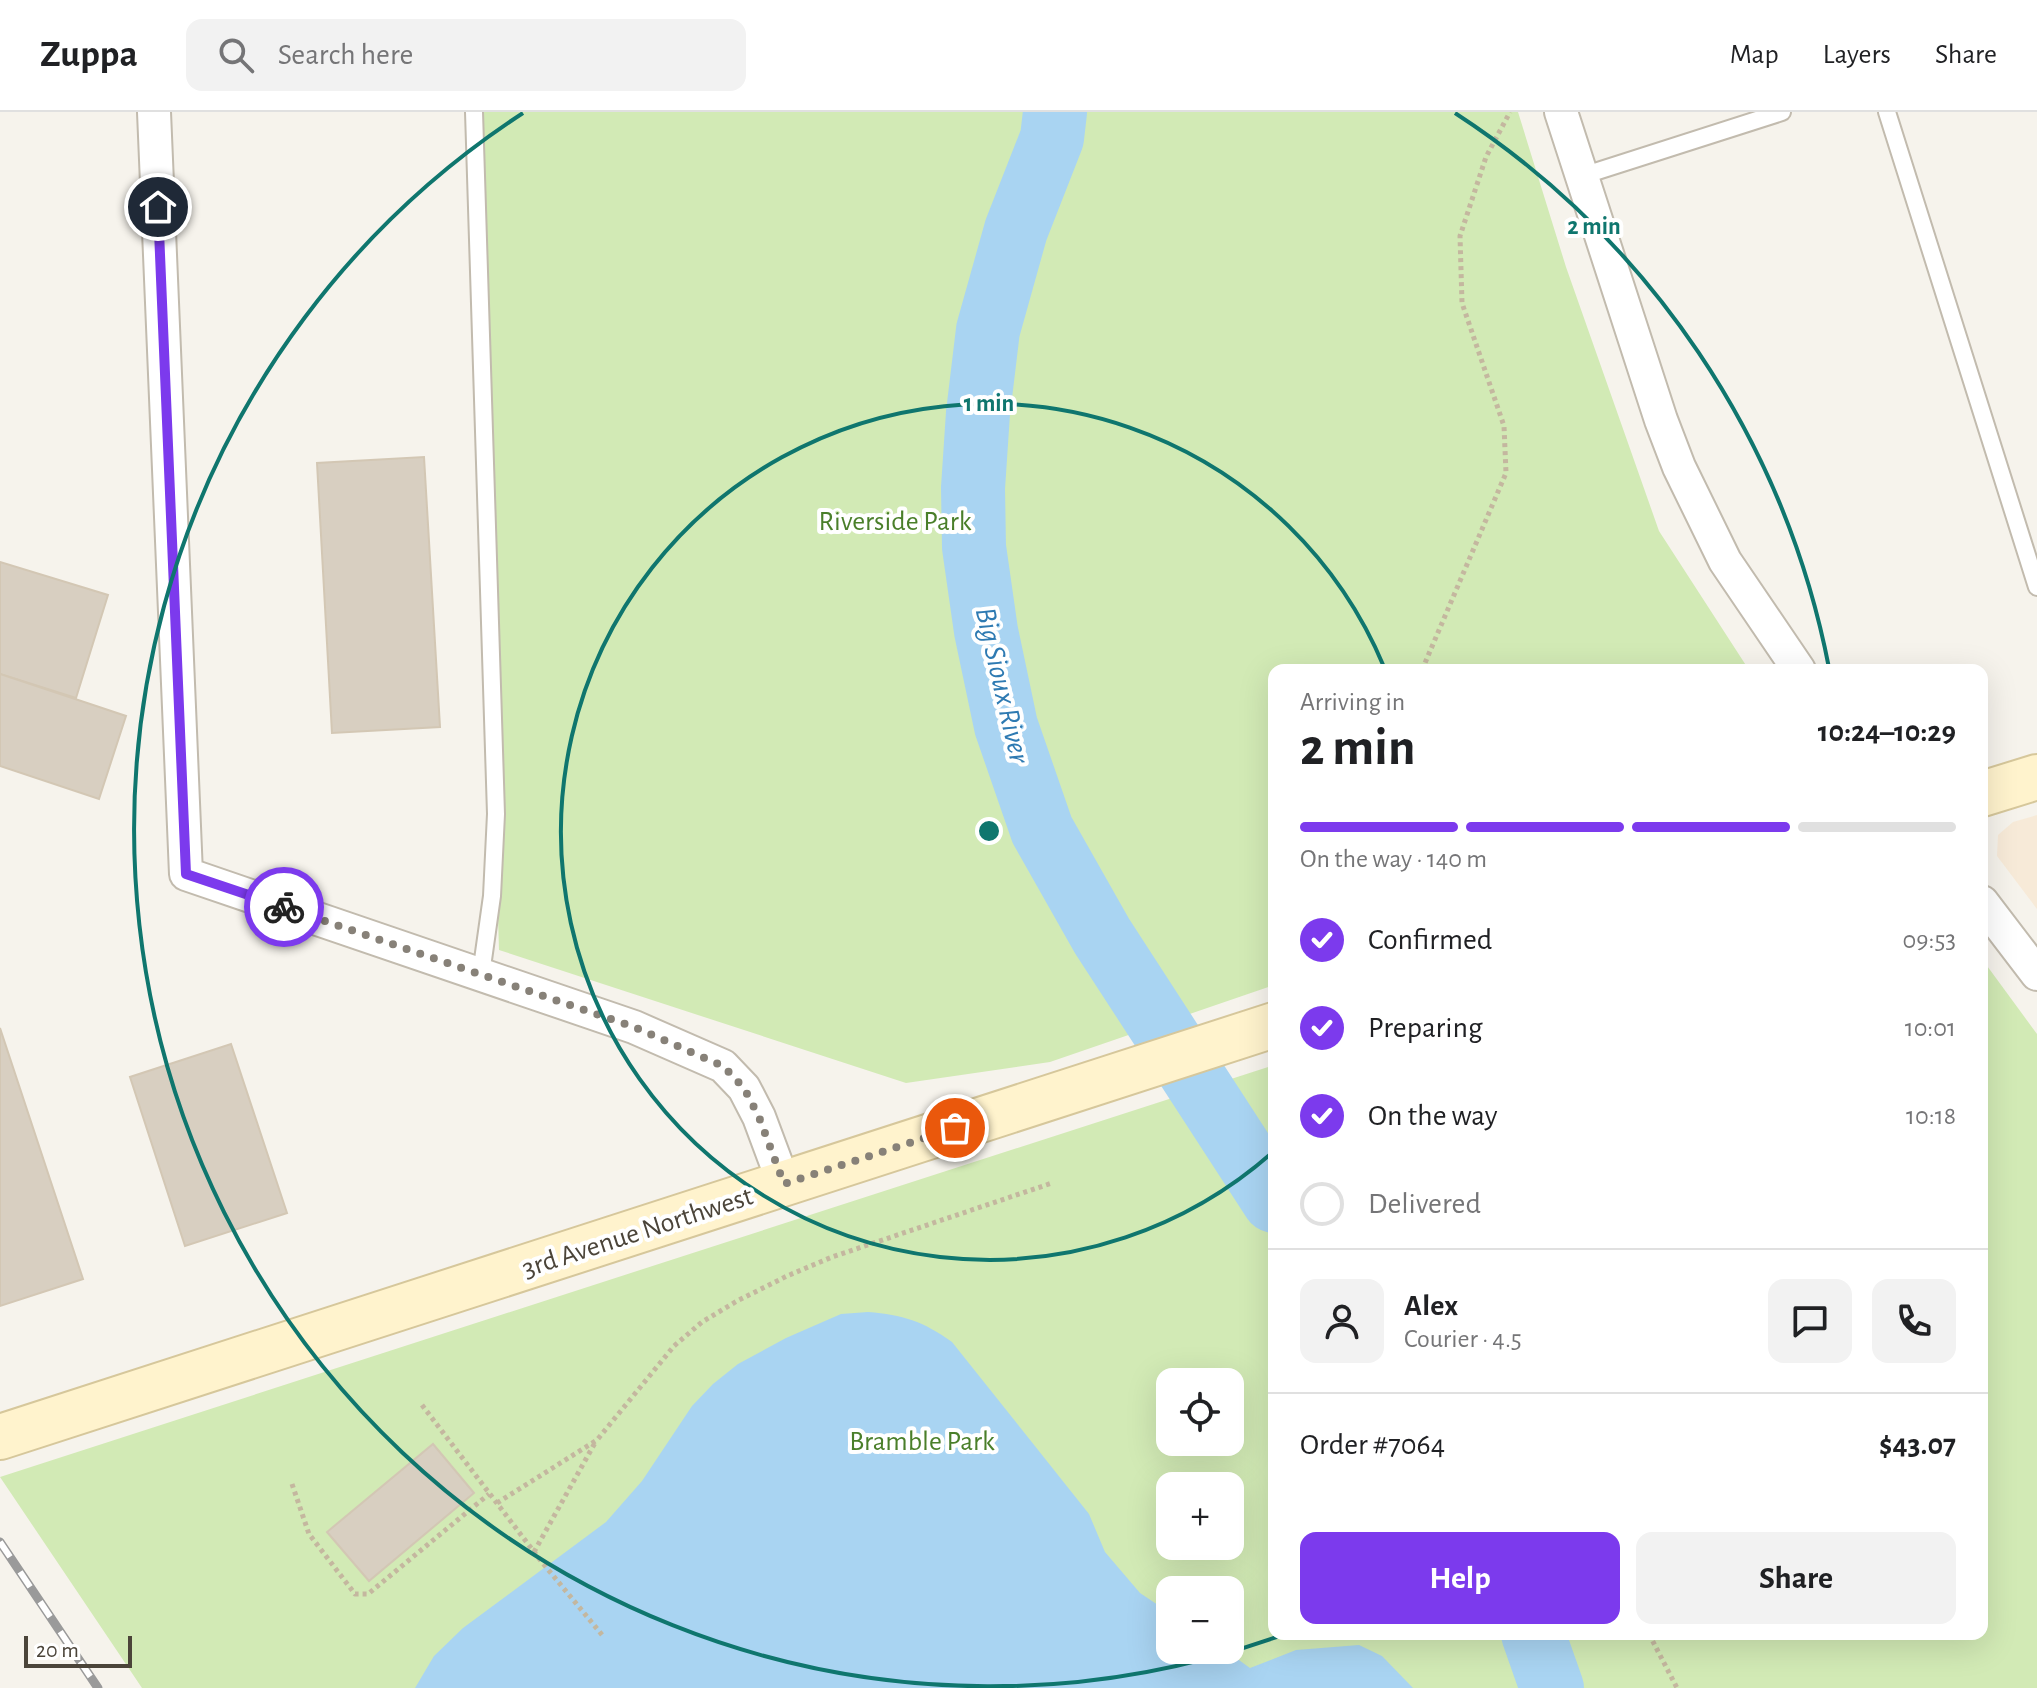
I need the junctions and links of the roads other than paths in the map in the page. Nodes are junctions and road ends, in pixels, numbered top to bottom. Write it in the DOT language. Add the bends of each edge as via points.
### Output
graph roads {
  1 [pos="154,112"];
  2 [pos="474,112"];
  3 [pos="1561,112"];
  4 [pos="1782,112"];
  5 [pos="1887,112"];
  6 [pos="1582,176"];
  7 [pos="2037,587"];
  8 [pos="1795,664"];
  9 [pos="2037,777"];
  10 [pos="1988,792"];
  11 [pos="1988,910"];
  12 [pos="481,974"];
  13 [pos="2037,974"];
  14 [pos="1268,1027"];
  15 [pos="784,1184"];
  16 [pos="0,1437"];
  1 -- 12 [label="street" via="186,874"];
  2 -- 12 [label="lane" via="496,814"];
  3 -- 6 [label="street"];
  4 -- 6 [label="lane"];
  5 -- 7 [label="lane"];
  6 -- 8 [label="street" via="1679,467 1725,561"];
  9 -- 10 [label="main road"];
  11 -- 13 [label="street"];
  12 -- 15 [label="street" via="634,1027 723,1066 744,1088 759,1117"];
  14 -- 15 [label="main road, 3rd Avenue Northwest"];
  15 -- 16 [label="main road, 3rd Avenue Northwest"];
}
